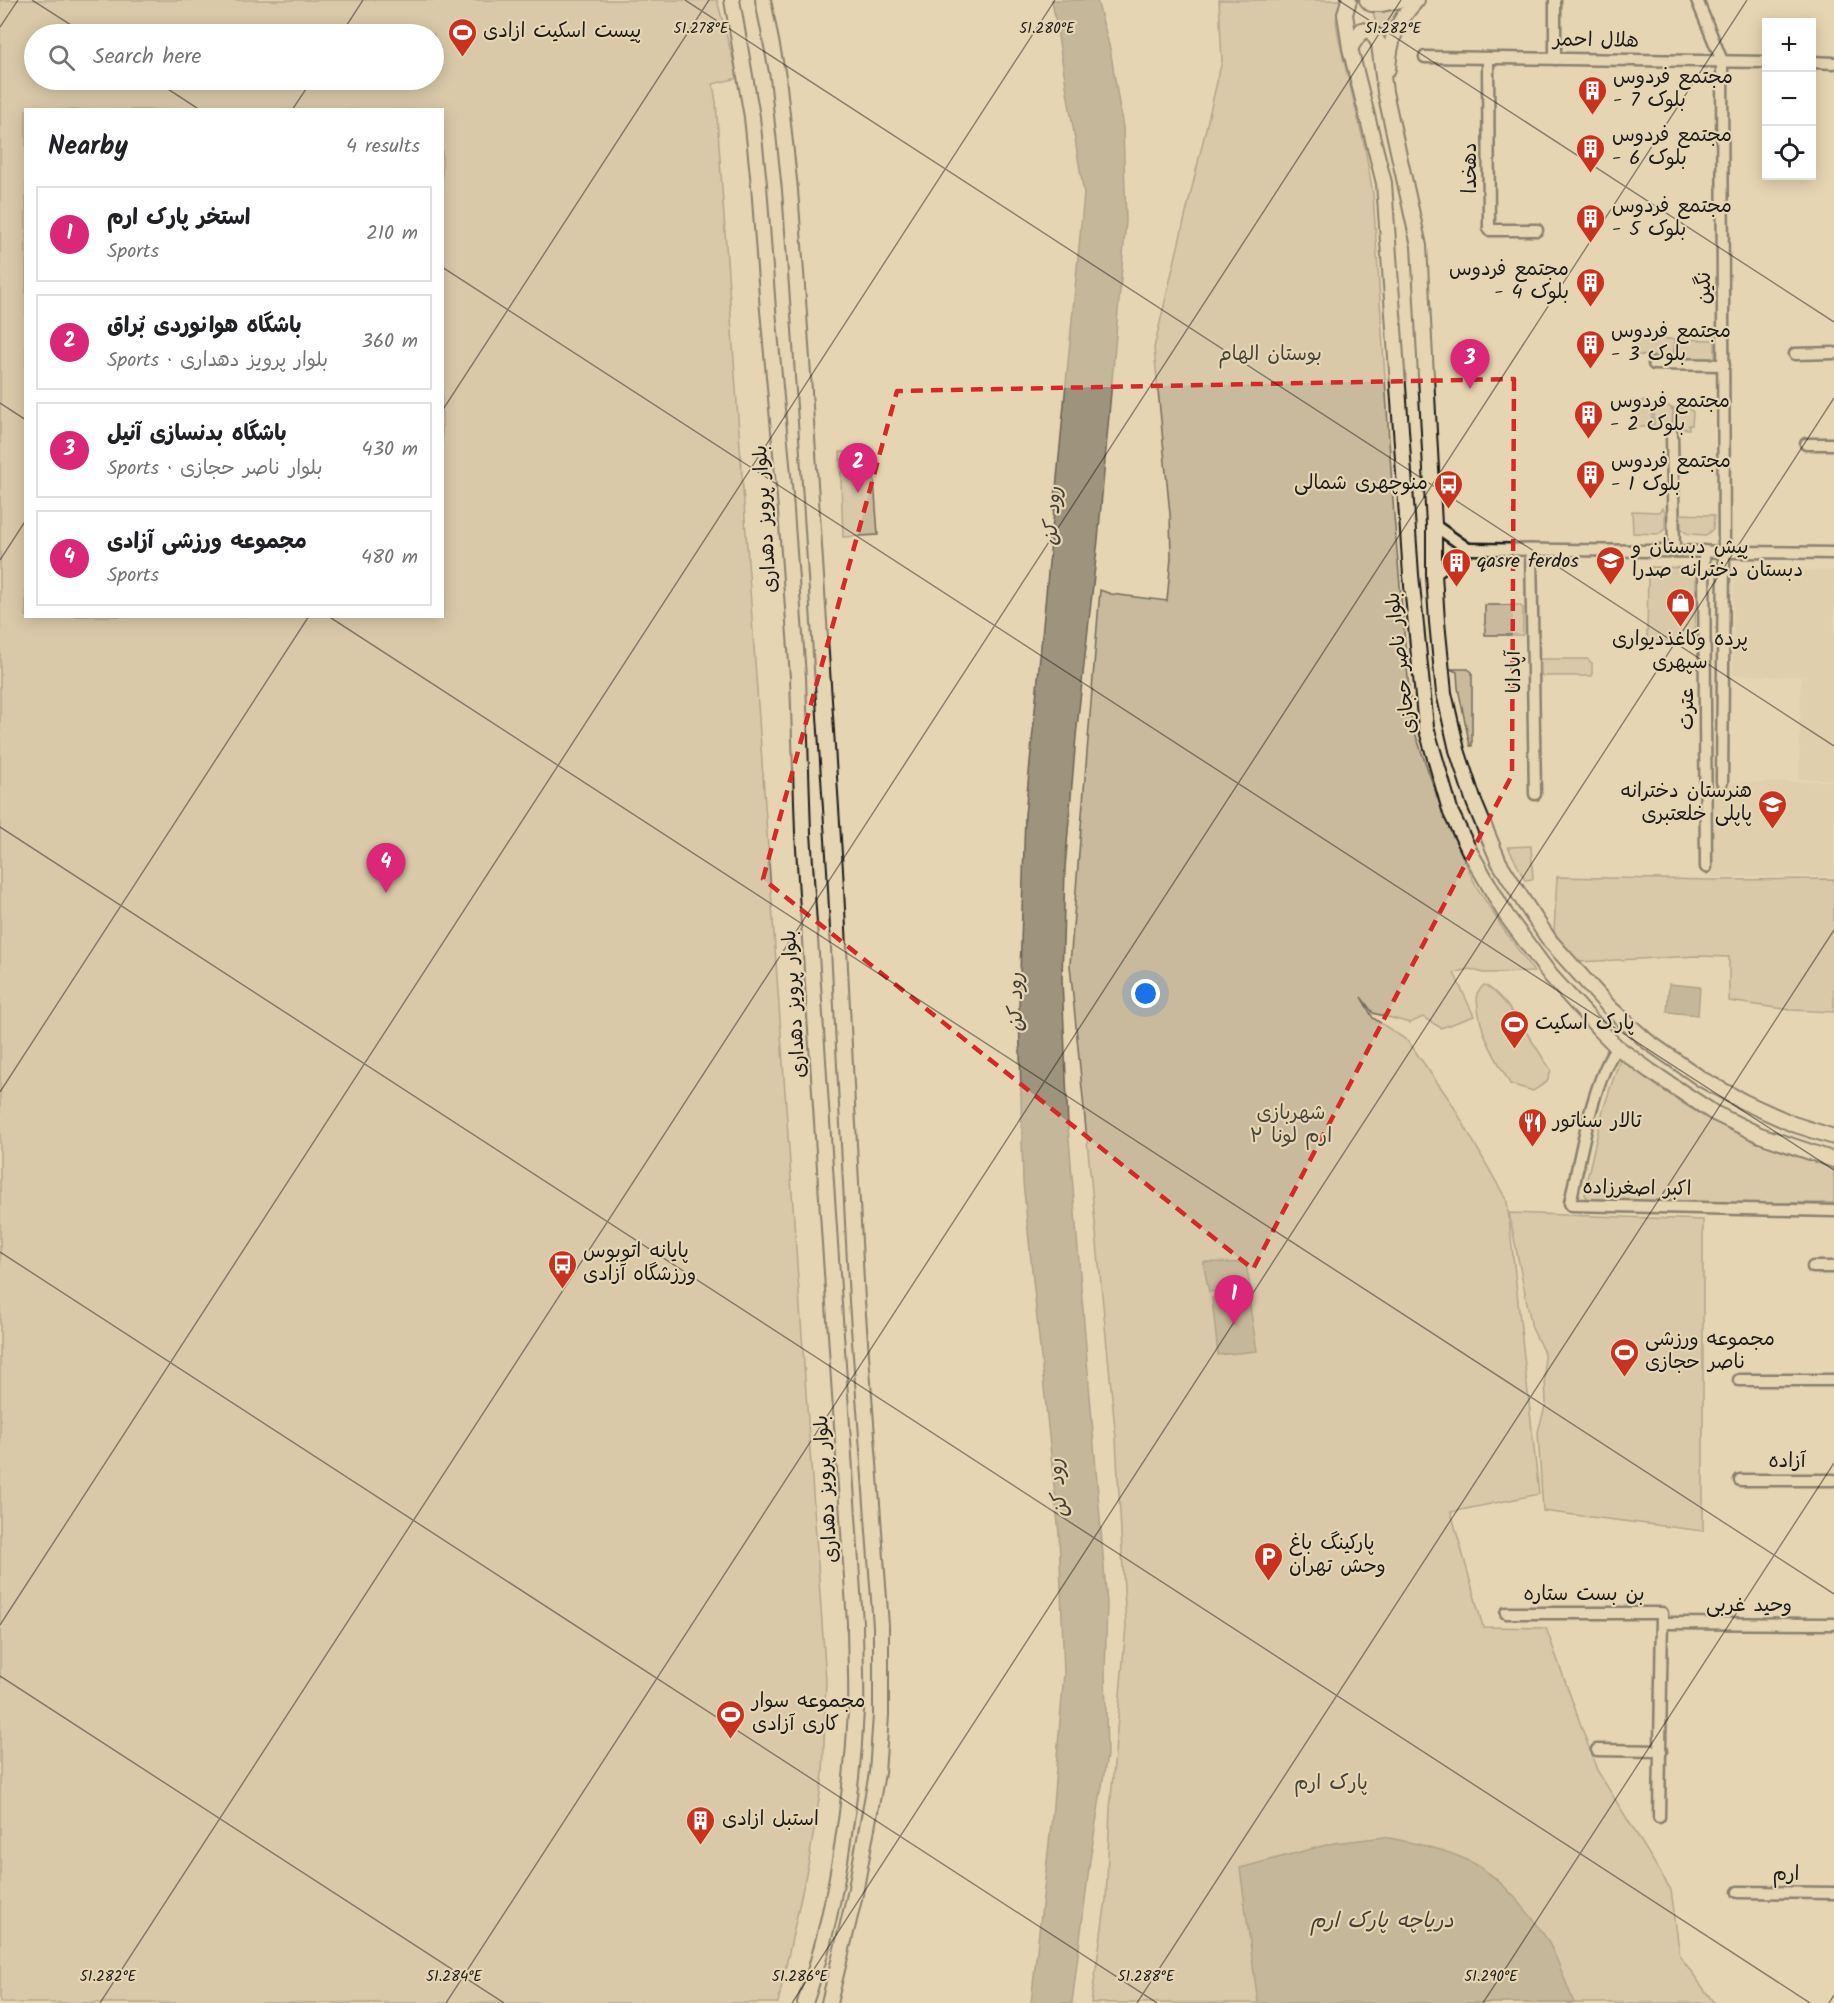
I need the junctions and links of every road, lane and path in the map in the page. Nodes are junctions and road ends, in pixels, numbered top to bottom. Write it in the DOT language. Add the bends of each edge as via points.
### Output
graph roads {
  1 [pos="732,0"];
  2 [pos="763,0"];
  3 [pos="1349,0"];
  4 [pos="1367,0"];
  5 [pos="1401,0"];
  6 [pos="1417,0"];
  7 [pos="1555,0"];
  8 [pos="1697,0"];
  9 [pos="1350,48"];
  10 [pos="1425,57"];
  11 [pos="1488,58"];
  12 [pos="1555,59"];
  13 [pos="1722,61"];
  14 [pos="1762,62"];
  15 [pos="1816,62"];
  16 [pos="1834,63"];
  17 [pos="1385,92"];
  18 [pos="1536,230"];
  19 [pos="1834,353"];
  20 [pos="1795,354"];
  21 [pos="1654,364"];
  22 [pos="1724,365"];
  23 [pos="1672,434"];
  24 [pos="1806,444"];
  25 [pos="1834,444"];
  26 [pos="1434,525"];
  27 [pos="1468,549"];
  28 [pos="1531,550"];
  29 [pos="1674,551"];
  30 [pos="1704,551"];
  31 [pos="1724,552"];
  32 [pos="1834,553"];
  33 [pos="1434,574"];
  34 [pos="1722,782"];
  35 [pos="1535,794"];
  36 [pos="1706,867"];
  37 [pos="1617,1047"];
  38 [pos="1834,1137"];
  39 [pos="1834,1160"];
  40 [pos="1834,1211"];
  41 [pos="1813,1267"];
  42 [pos="1834,1267"];
  43 [pos="1739,1380"];
  44 [pos="1834,1380"];
  45 [pos="1740,1480"];
  46 [pos="1834,1480"];
  47 [pos="1506,1613"];
  48 [pos="1663,1618"];
  49 [pos="1834,1624"];
  50 [pos="1597,1750"];
  51 [pos="1661,1751"];
  52 [pos="1659,1817"];
  53 [pos="1738,1892"];
  54 [pos="1834,1893"];
  55 [pos="804,2000"];
  56 [pos="829,2003"];
  1 -- 55 [label="main road, بلوار پرویز دهداری" via="752,117 786,508 798,677 803,833 855,1623 856,1709 842,1839 820,1950"];
  2 -- 56 [label="main road" via="778,77 799,314 835,870 857,1301 881,1626 877,1773 854,1899"];
  3 -- 9 [label="main road, بلوار ناصر حجازی" via="1345,14"];
  4 -- 5 [label="main road" via="1371,4"];
  6 -- 17 [label="main road" via="1403,15 1392,39"];
  7 -- 12 [label="street"];
  8 -- 13 [label="street"];
  9 -- 17 [label="main road" via="1362,30 1372,32 1379,44"];
  9 -- 37 [label="main road, بلوار ناصر حجازی" via="1383,183 1426,727 1451,813 1506,915 1551,976"];
  10 -- 11 [label="street, هلال احمر"];
  11 -- 12 [label="street, هلال احمر"];
  11 -- 18 [label="street, دهخدا" via="1489,230"];
  12 -- 13 [label="street, هلال احمر"];
  13 -- 14 [label="street, هلال احمر"];
  13 -- 22 [label="street, نگین"];
  15 -- 16 [label="street"];
  17 -- 26 [label="main road, بلوار ناصر حجازی" via="1419,246"];
  19 -- 20 [label="street"];
  21 -- 22 [label="street"];
  22 -- 31 [label="street, نگین"];
  23 -- 29 [label="street"];
  24 -- 25 [label="street"];
  26 -- 27 [label="street"];
  26 -- 33 [label="main road, بلوار ناصر حجازی"];
  27 -- 28 [label="street"];
  27 -- 33 [label="street"];
  28 -- 29 [label="street"];
  28 -- 35 [label="street, آپادانا"];
  29 -- 30 [label="street"];
  30 -- 31 [label="street"];
  30 -- 36 [label="street, عترت"];
  31 -- 32 [label="street"];
  31 -- 34 [label="street, نگین"];
  33 -- 38 [label="main road, بلوار ناصر حجازی" via="1444,693 1464,776 1499,862 1550,941 1610,1008 1684,1067 1744,1102"];
  37 -- 39 [label="main road, بلوار ناصر حجازی" via="1714,1113 1760,1135"];
  37 -- 40 [label="street, اکبر اصغرزاده" via="1596,1098 1571,1205"];
  41 -- 42 [label="street"];
  43 -- 44 [label="street"];
  45 -- 46 [label="street, آزاده"];
  47 -- 48 [label="street, بن بست ستاره"];
  48 -- 49 [label="street, وحید غربی"];
  48 -- 51 [label="street"];
  50 -- 51 [label="street"];
  51 -- 52 [label="street"];
  53 -- 54 [label="street, ارم"];
}
